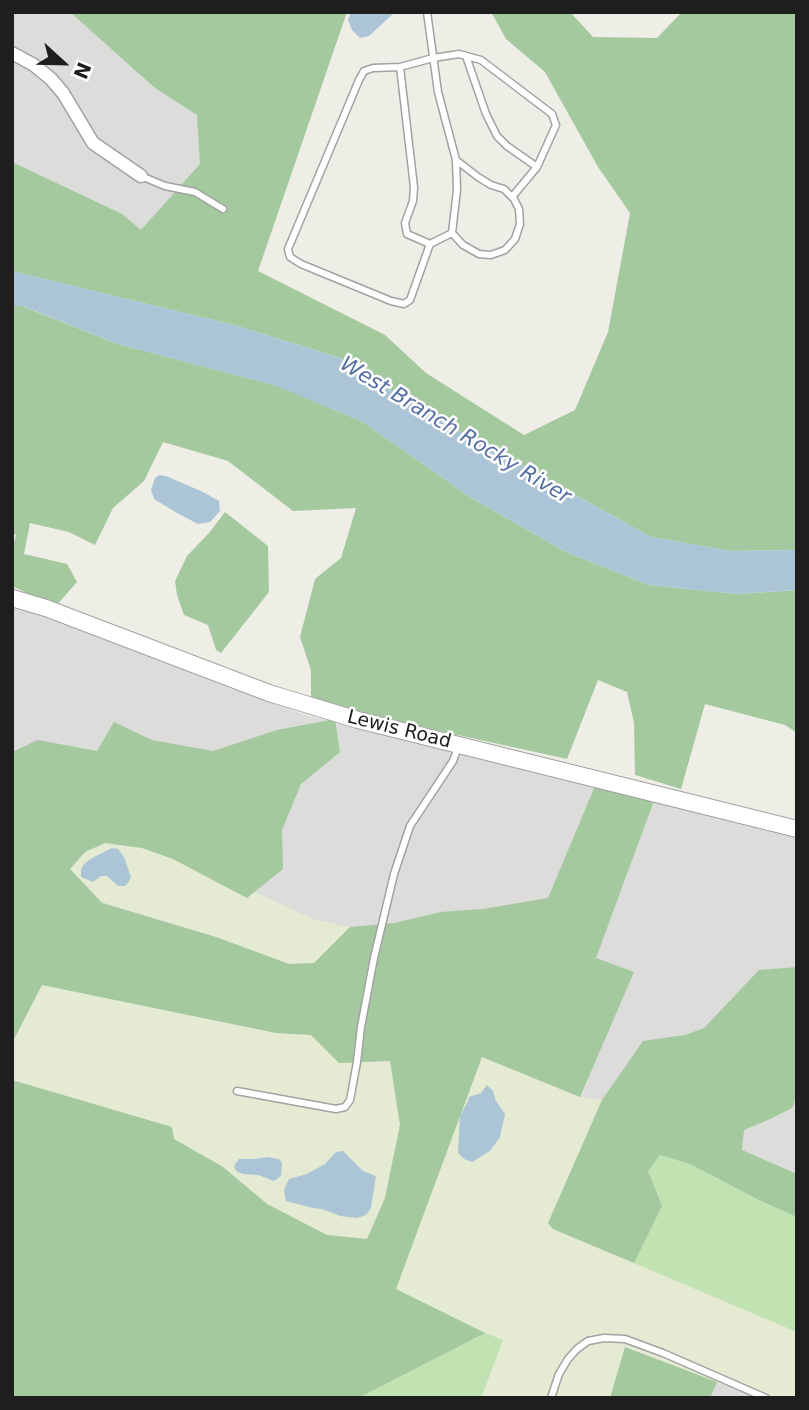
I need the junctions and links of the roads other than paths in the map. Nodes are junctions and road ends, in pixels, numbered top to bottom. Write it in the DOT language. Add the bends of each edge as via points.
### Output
graph roads {
  1 [pos="427,12"];
  2 [pos="12,53"];
  3 [pos="466,56"];
  4 [pos="433,58"];
  5 [pos="400,67"];
  6 [pos="456,160"];
  7 [pos="537,167"];
  8 [pos="141,176"];
  9 [pos="512,197"];
  10 [pos="223,209"];
  11 [pos="452,233"];
  12 [pos="430,244"];
  13 [pos="12,598"];
  14 [pos="458,745"];
  15 [pos="797,829"];
  16 [pos="237,1091"];
  17 [pos="551,1398"];
  18 [pos="766,1398"];
  1 -- 4 [label="lane"];
  2 -- 8 [label="street" via="51,79 93,143"];
  3 -- 4 [label="lane"];
  3 -- 7 [label="lane" via="497,136"];
  3 -- 7 [label="lane" via="481,60 552,114 556,125"];
  4 -- 5 [label="lane"];
  4 -- 6 [label="lane"];
  5 -- 12 [label="lane" via="414,187 404,223 407,234"];
  5 -- 12 [label="lane" via="364,71 288,249 290,257 301,264 404,304 410,300"];
  6 -- 9 [label="lane"];
  6 -- 11 [label="lane"];
  7 -- 9 [label="lane"];
  8 -- 10 [label="lane" via="195,192"];
  9 -- 11 [label="lane" via="520,224 505,250 480,254"];
  11 -- 12 [label="lane"];
  13 -- 14 [label="street, Lewis Road" via="269,693"];
  14 -- 15 [label="street, Lewis Road"];
  14 -- 16 [label="lane" via="453,761 411,826 394,874 374,958 350,1100 336,1109"];
  17 -- 18 [label="lane" via="568,1359 587,1341 604,1338 625,1339 663,1353"];
}
